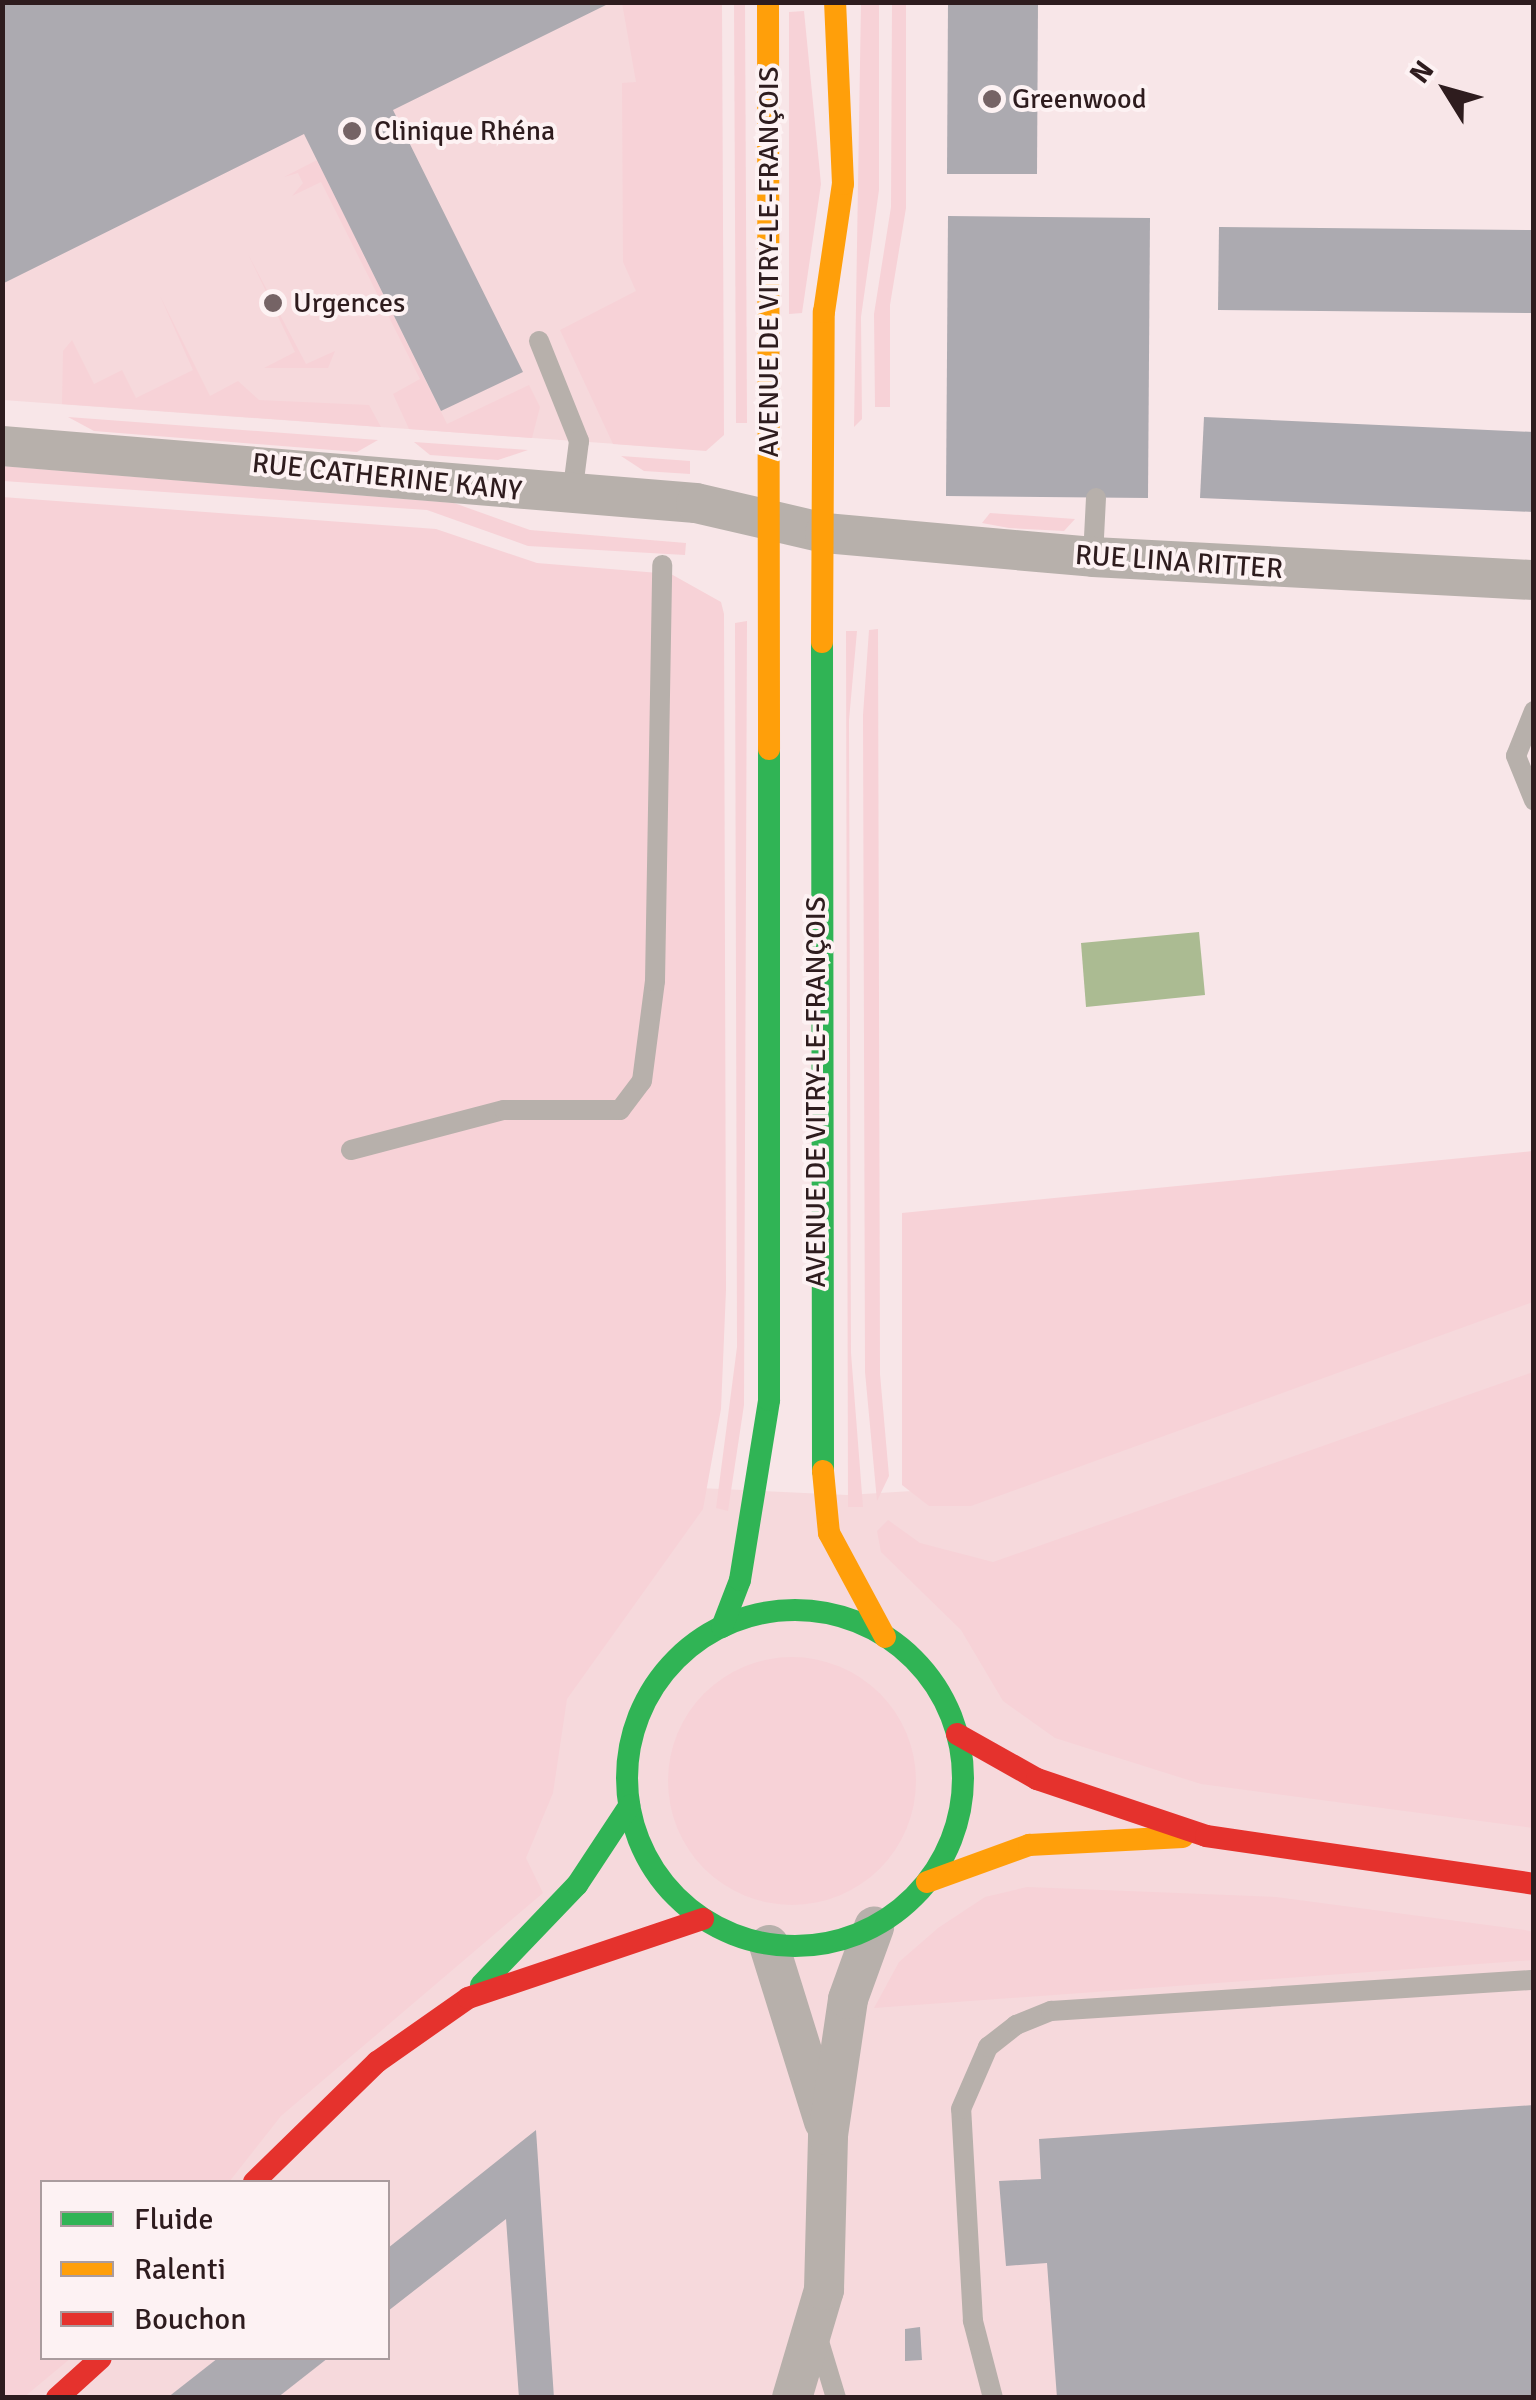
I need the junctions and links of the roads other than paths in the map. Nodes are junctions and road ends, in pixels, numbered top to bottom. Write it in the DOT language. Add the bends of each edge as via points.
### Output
graph roads {
  1 [pos="768,2"];
  2 [pos="835,2"];
  3 [pos="539,341"];
  4 [pos="2,446"];
  5 [pos="572,496"];
  6 [pos="1096,498"];
  7 [pos="770,521"];
  8 [pos="825,532"];
  9 [pos="1093,557"];
  10 [pos="662,565"];
  11 [pos="1534,580"];
  12 [pos="1534,711"];
  13 [pos="1534,800"];
  14 [pos="351,1150"];
  15 [pos="722,1627"];
  16 [pos="885,1637"];
  17 [pos="958,1734"];
  18 [pos="629,1806"];
  19 [pos="1206,1836"];
  20 [pos="927,1882"];
  21 [pos="1534,1884"];
  22 [pos="703,1919"];
  23 [pos="874,1926"];
  24 [pos="770,1944"];
  25 [pos="1534,1980"];
  26 [pos="468,1998"];
  27 [pos="828,2135"];
  28 [pos="256,2180"];
  29 [pos="816,2333"];
  30 [pos="99,2360"];
  31 [pos="57,2398"];
  32 [pos="792,2398"];
  33 [pos="836,2398"];
  34 [pos="993,2398"];
  1 -- 7 [label="main road, AVENUE DE VITRY-LE-FRANÇOIS"];
  2 -- 8 [label="main road, AVENUE DE VITRY-LE-FRANÇOIS" via="843,184 824,312"];
  3 -- 5 [label="lane" via="578,441"];
  4 -- 5 [label="street, RUE CATHERINE KANY"];
  5 -- 7 [label="street, RUE CATHERINE KANY" via="696,503"];
  6 -- 9 [label="lane"];
  7 -- 8 [label="street"];
  7 -- 15 [label="main road, AVENUE DE VITRY-LE-FRANÇOIS" via="769,1400 740,1580"];
  8 -- 9 [label="street, RUE LINA RITTER"];
  8 -- 16 [label="main road, AVENUE DE VITRY-LE-FRANÇOIS" via="815,789 819,1453 829,1533"];
  9 -- 11 [label="street, RUE LINA RITTER"];
  10 -- 14 [label="lane" via="655,981 642,1081 620,1110 504,1110"];
  12 -- 13 [label="lane" via="1516,756"];
  15 -- 16 [label="main road" via="805,1610"];
  15 -- 18 [label="main road" via="677,1658 646,1701 629,1752"];
  16 -- 17 [label="main road" via="923,1668"];
  17 -- 19 [label="main road" via="1037,1779"];
  17 -- 20 [label="main road" via="960,1812"];
  18 -- 22 [label="main road" via="654,1870"];
  18 -- 26 [label="main road" via="576,1885"];
  19 -- 20 [label="main road" via="1029,1845"];
  19 -- 21 [label="main road"];
  20 -- 23 [label="main road"];
  22 -- 24 [label="main road"];
  22 -- 26 [label="main road" via="654,1928"];
  23 -- 24 [label="main road" via="823,1944"];
  23 -- 27 [label="street" via="848,1999"];
  24 -- 27 [label="street"];
  25 -- 34 [label="lane" via="1051,2011 1016,2025 988,2047 961,2109 973,2321"];
  26 -- 28 [label="main road" via="377,2062"];
  27 -- 29 [label="street"];
  29 -- 32 [label="street"];
  29 -- 33 [label="lane"];
  30 -- 31 [label="main road"];
}
